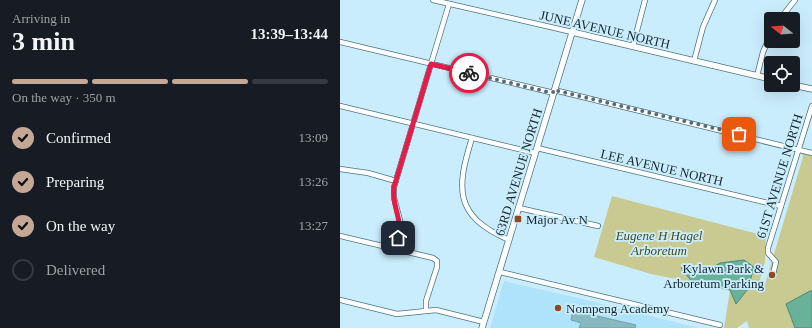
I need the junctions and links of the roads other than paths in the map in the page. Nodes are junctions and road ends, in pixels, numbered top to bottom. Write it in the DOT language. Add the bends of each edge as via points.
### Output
graph roads {
  1 [pos="433,0"];
  2 [pos="582,0"];
  3 [pos="645,0"];
  4 [pos="715,0"];
  5 [pos="795,0"];
  6 [pos="449,4"];
  7 [pos="786,12"];
  8 [pos="572,32"];
  9 [pos="340,42"];
  10 [pos="633,46"];
  11 [pos="765,48"];
  12 [pos="694,61"];
  13 [pos="431,64"];
  14 [pos="757,76"];
  15 [pos="764,78"];
  16 [pos="800,86"];
  17 [pos="812,89"];
  18 [pos="554,91"];
  19 [pos="340,106"];
  20 [pos="812,106"];
  21 [pos="413,124"];
  22 [pos="472,138"];
  23 [pos="799,149"];
  24 [pos="536,151"];
  25 [pos="812,153"];
  26 [pos="340,169"];
  27 [pos="396,182"];
  28 [pos="781,206"];
  29 [pos="519,208"];
  30 [pos="598,226"];
  31 [pos="340,236"];
  32 [pos="510,240"];
  33 [pos="396,249"];
  34 [pos="500,272"];
  35 [pos="773,274"];
  36 [pos="340,300"];
  37 [pos="426,311"];
  38 [pos="483,325"];
  39 [pos="720,326"];
  1 -- 6 [label="street, JUNE AVENUE NORTH"];
  2 -- 8 [label="street, 63RD AVENUE NORTH"];
  3 -- 10 [label="street"];
  4 -- 12 [label="street" via="703,27"];
  5 -- 7 [label="street"];
  6 -- 8 [label="street, JUNE AVENUE NORTH"];
  6 -- 13 [label="street"];
  8 -- 10 [label="street, JUNE AVENUE NORTH"];
  8 -- 18 [label="street, 63RD AVENUE NORTH"];
  9 -- 13 [label="street"];
  10 -- 12 [label="street, JUNE AVENUE NORTH"];
  11 -- 14 [label="street"];
  12 -- 14 [label="street, JUNE AVENUE NORTH"];
  13 -- 18 [label="street"];
  13 -- 21 [label="street"];
  14 -- 15 [label="street, JUNE AVENUE NORTH"];
  16 -- 17 [label="street"];
  18 -- 23 [label="street"];
  18 -- 24 [label="street, 63RD AVENUE NORTH"];
  19 -- 21 [label="street, LEE AVENUE NORTH"];
  20 -- 23 [label="street, 61ST AVENUE NORTH"];
  21 -- 22 [label="street, LEE AVENUE NORTH"];
  21 -- 27 [label="street"];
  22 -- 24 [label="street, LEE AVENUE NORTH"];
  22 -- 32 [label="street" via="461,184 466,204 485,228"];
  23 -- 25 [label="street"];
  23 -- 28 [label="street, 61ST AVENUE NORTH"];
  24 -- 28 [label="street, LEE AVENUE NORTH"];
  24 -- 29 [label="street, 63RD AVENUE NORTH"];
  26 -- 27 [label="street" via="368,173"];
  27 -- 33 [label="street" via="394,198 401,224"];
  28 -- 35 [label="street, 61ST AVENUE NORTH" via="768,248 768,253 776,262"];
  29 -- 30 [label="street"];
  29 -- 32 [label="street, 63RD AVENUE NORTH"];
  31 -- 33 [label="street"];
  32 -- 34 [label="street, 63RD AVENUE NORTH"];
  33 -- 37 [label="street" via="437,261 426,301"];
  34 -- 38 [label="street, 63RD AVENUE NORTH"];
  34 -- 39 [label="street"];
  36 -- 37 [label="street" via="398,314"];
  37 -- 38 [label="street" via="444,311"];
}
